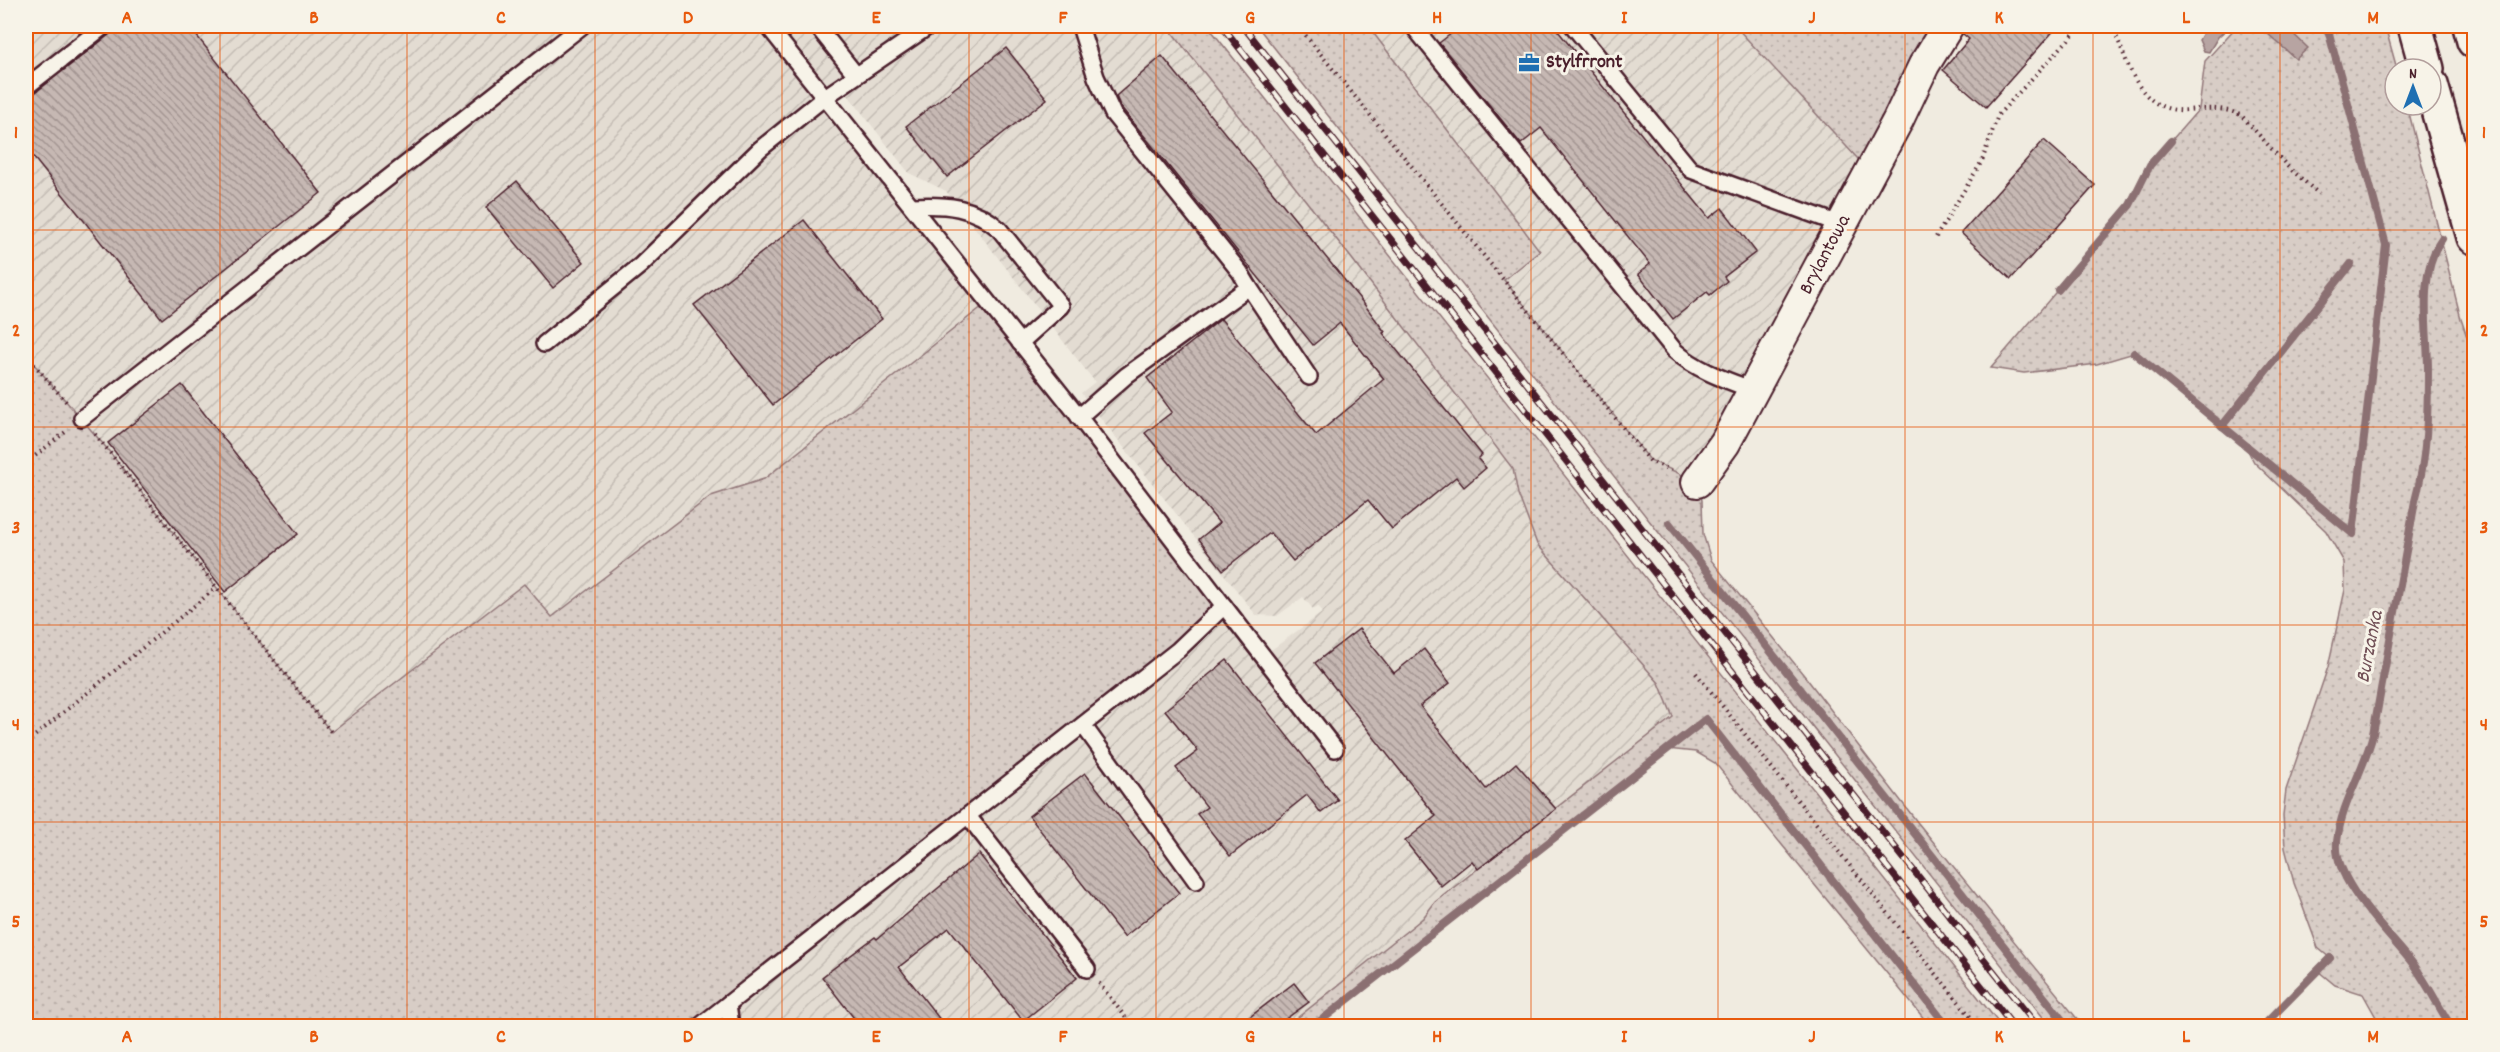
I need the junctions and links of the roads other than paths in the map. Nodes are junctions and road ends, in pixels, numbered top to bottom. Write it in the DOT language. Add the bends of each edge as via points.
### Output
graph roads {
  1 [pos="104,26"];
  2 [pos="582,26"];
  3 [pos="768,26"];
  4 [pos="817,26"];
  5 [pos="929,26"];
  6 [pos="1080,26"];
  7 [pos="1413,26"];
  8 [pos="1573,26"];
  9 [pos="1948,26"];
  10 [pos="2415,26"];
  11 [pos="2470,26"];
  12 [pos="2475,41"];
  13 [pos="2424,57"];
  14 [pos="856,75"];
  15 [pos="26,87"];
  16 [pos="825,97"];
  17 [pos="2440,117"];
  18 [pos="912,206"];
  19 [pos="1842,225"];
  20 [pos="2475,237"];
  21 [pos="1249,287"];
  22 [pos="1020,343"];
  23 [pos="544,344"];
  24 [pos="1309,376"];
  25 [pos="1754,390"];
  26 [pos="1079,417"];
  27 [pos="82,418"];
  28 [pos="1697,482"];
  29 [pos="1224,606"];
  30 [pos="1083,725"];
  31 [pos="1335,749"];
  32 [pos="968,816"];
  33 [pos="1196,881"];
  34 [pos="1087,969"];
  35 [pos="728,1005"];
  36 [pos="700,1026"];
  37 [pos="731,1026"];
  1 -- 15 [label="lane"];
  2 -- 27 [label="lane"];
  3 -- 16 [label="lane"];
  4 -- 14 [label="lane"];
  5 -- 14 [label="lane"];
  6 -- 21 [label="lane" via="1113,114"];
  7 -- 25 [label="lane" via="1675,351 1712,375"];
  8 -- 19 [label="lane" via="1691,170"];
  9 -- 19 [label="street, Brylantowa"];
  10 -- 13 [label="highway"];
  11 -- 12 [label="highway"];
  14 -- 16 [label="lane"];
  16 -- 18 [label="lane"];
  16 -- 23 [label="lane" via="760,149 641,265"];
  17 -- 20 [label="highway"];
  18 -- 22 [label="lane"];
  18 -- 22 [label="lane" via="941,204 988,218 1054,297 1060,306"];
  19 -- 25 [label="street, Brylantowa"];
  21 -- 24 [label="lane"];
  21 -- 26 [label="lane" via="1126,375"];
  22 -- 26 [label="lane"];
  25 -- 28 [label="street, Brylantowa" via="1725,443"];
  26 -- 29 [label="lane"];
  29 -- 30 [label="lane" via="1178,650"];
  29 -- 31 [label="lane"];
  30 -- 32 [label="lane"];
  30 -- 33 [label="lane"];
  32 -- 34 [label="lane"];
  32 -- 35 [label="lane"];
  35 -- 36 [label="lane"];
  35 -- 37 [label="lane"];
}
